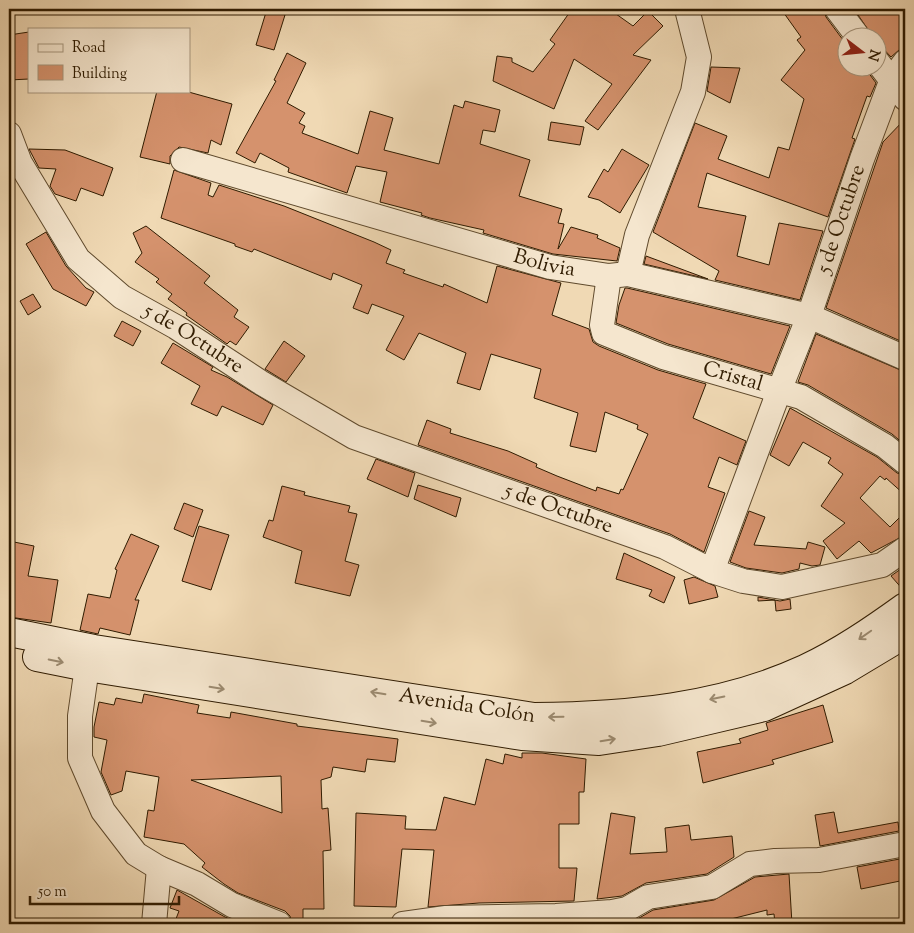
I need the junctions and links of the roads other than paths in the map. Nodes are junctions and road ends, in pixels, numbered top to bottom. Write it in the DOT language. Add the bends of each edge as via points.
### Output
graph roads {
  1 [pos="687,9"];
  2 [pos="837,9"];
  3 [pos="851,28"];
  4 [pos="886,68"];
  5 [pos="901,80"];
  6 [pos="9,134"];
  7 [pos="183,160"];
  8 [pos="618,275"];
  9 [pos="809,316"];
  10 [pos="905,358"];
  11 [pos="779,391"];
  12 [pos="905,462"];
  13 [pos="905,549"];
  14 [pos="712,571"];
  15 [pos="905,607"];
  16 [pos="9,632"];
  17 [pos="905,634"];
  18 [pos="9,651"];
  19 [pos="90,658"];
  20 [pos="905,844"];
  21 [pos="159,868"];
  22 [pos="154,924"];
  23 [pos="279,924"];
  24 [pos="402,924"];
  1 -- 8 [label="street" via="699,57 696,76 682,123"];
  2 -- 3 [label="street"];
  4 -- 5 [label="street"];
  5 -- 9 [label="street, 5 de Octubre" via="862,159"];
  6 -- 14 [label="street, 5 de Octubre" via="20,163 78,259 122,297 354,437 665,547"];
  7 -- 8 [label="street, Bolivia" via="550,267"];
  8 -- 9 [label="street, Bolivia"];
  8 -- 11 [label="street, Cristal" via="602,325 604,333 663,357"];
  9 -- 10 [label="street, Bolivia"];
  9 -- 11 [label="street, 5 de Octubre"];
  11 -- 12 [label="street, Cristal" via="801,397 886,446"];
  11 -- 14 [label="street, 5 de Octubre"];
  13 -- 14 [label="street" via="882,565 782,587 743,581"];
  15 -- 19 [label="main road, Avenida Colón, one-way" via="859,640 804,669 739,693 653,712 605,716 534,717"];
  16 -- 19 [label="main road, Avenida Colón"];
  19 -- 17 [label="main road, Avenida Colón, one-way" via="522,736 600,742 764,707 845,670"];
  18 -- 19 [label="main road, Avenida Colón, one-way"];
  19 -- 21 [label="street" via="80,716 80,758 103,811 136,854"];
  20 -- 24 [label="street" via="819,860 750,864 712,887 648,897 627,909 612,912 446,918"];
  21 -- 22 [label="street"];
  21 -- 23 [label="street" via="197,884 232,905"];
}
